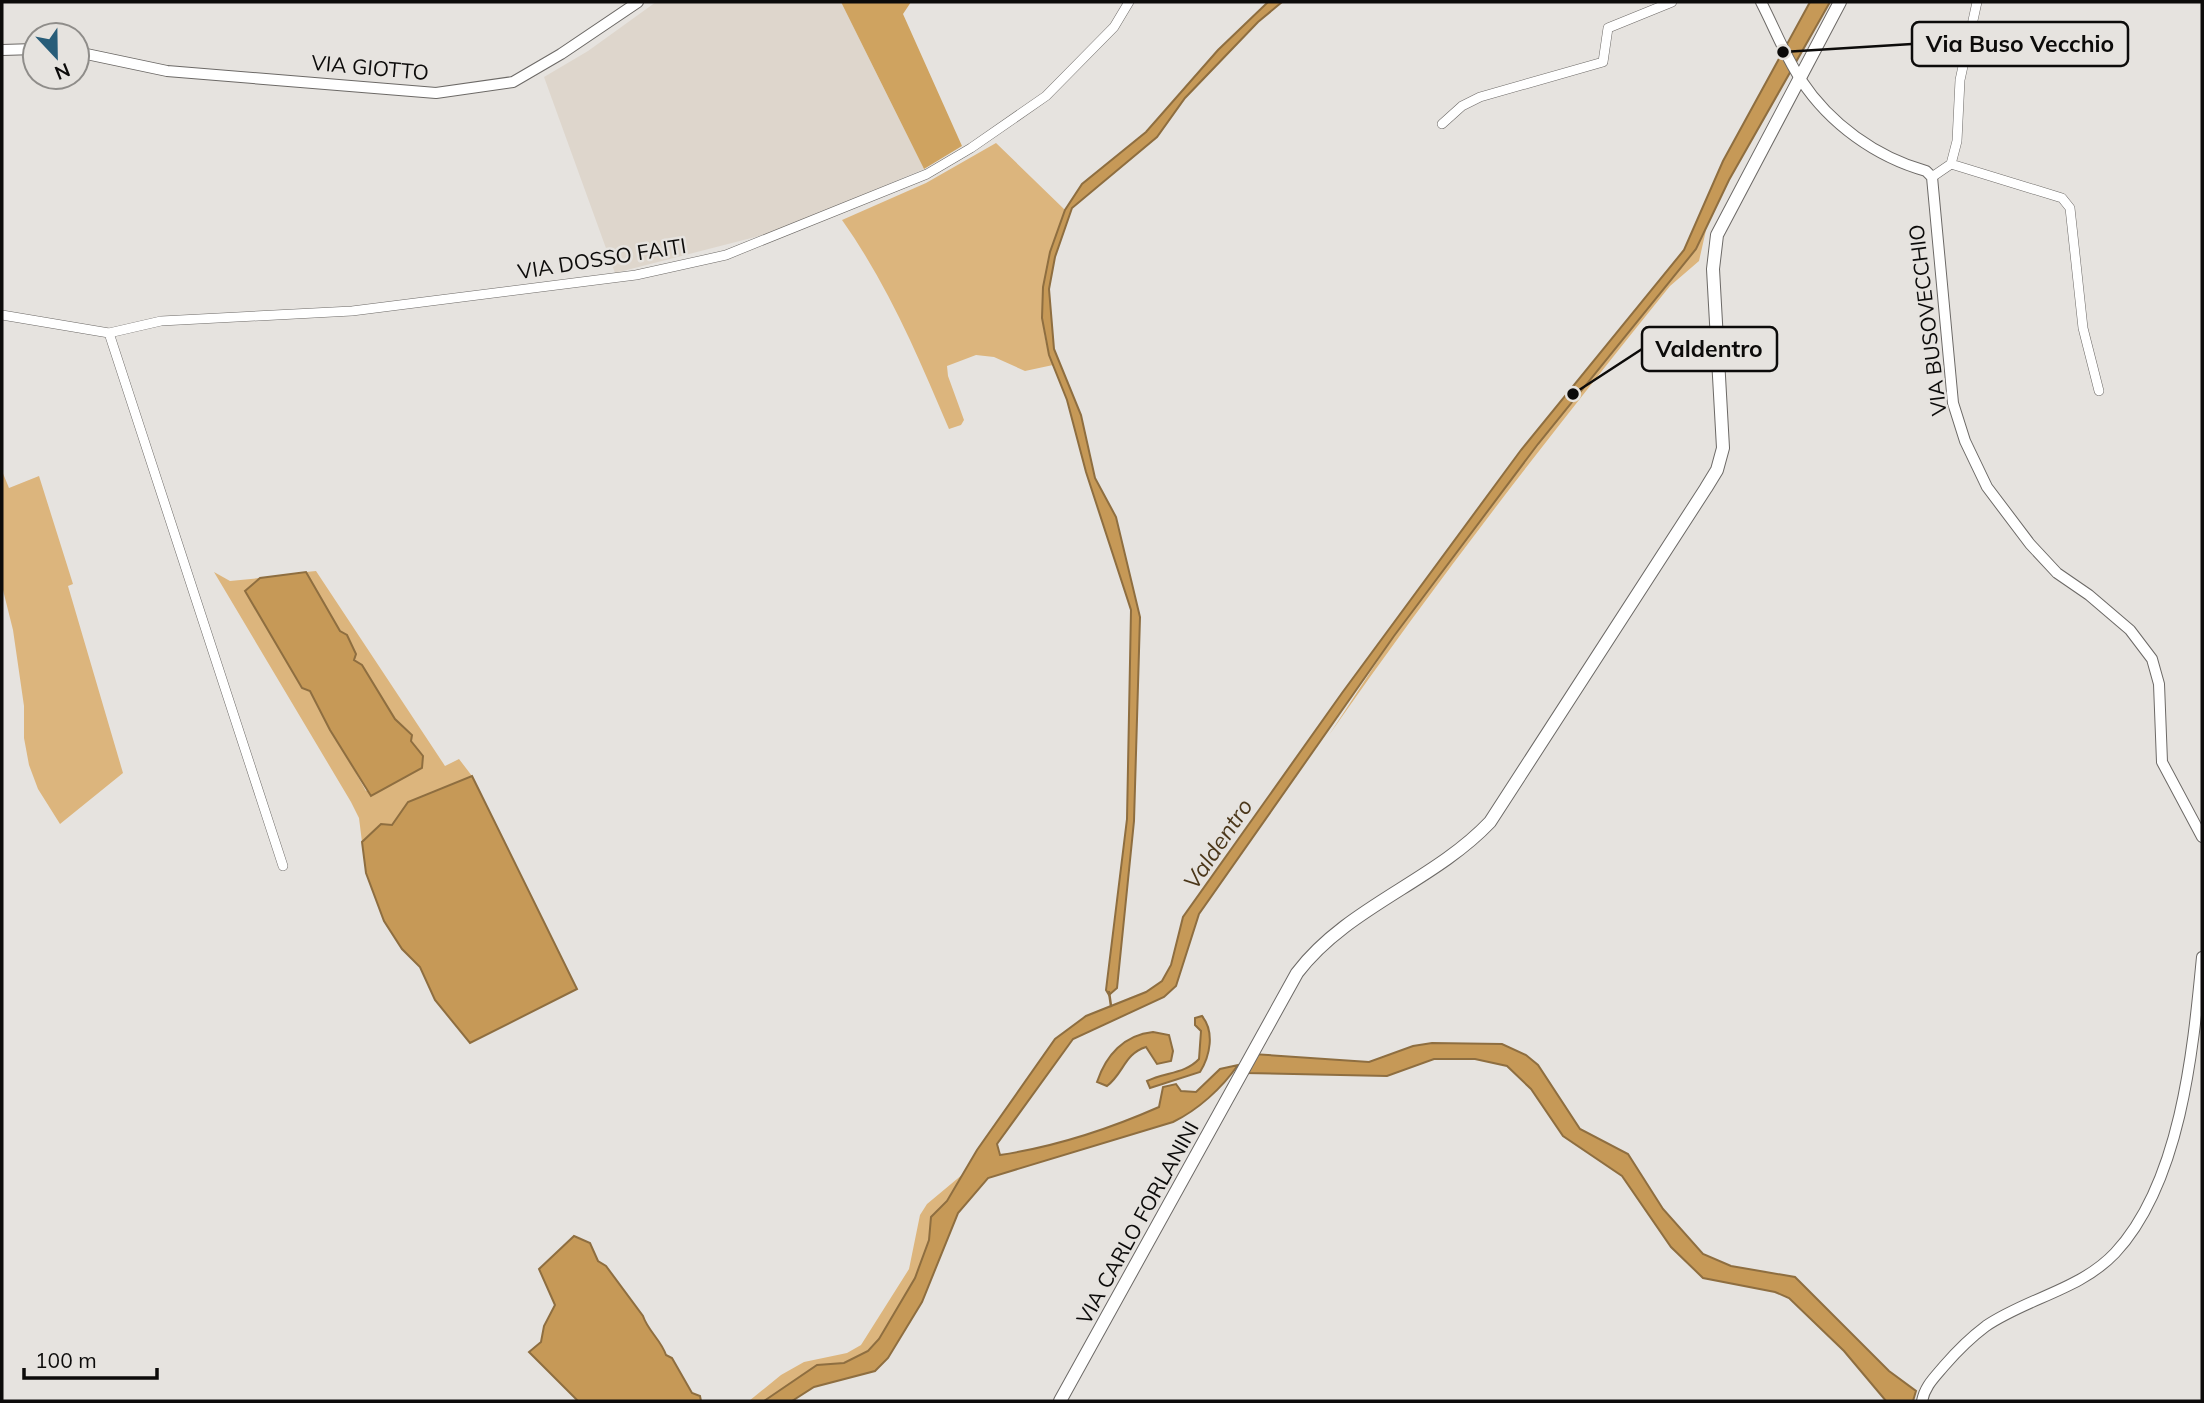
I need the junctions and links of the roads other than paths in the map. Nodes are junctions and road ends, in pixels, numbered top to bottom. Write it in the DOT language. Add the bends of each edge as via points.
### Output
graph roads {
  1 [pos="638,2"];
  2 [pos="1129,2"];
  3 [pos="1672,2"];
  4 [pos="1761,2"];
  5 [pos="1840,2"];
  6 [pos="1977,2"];
  7 [pos="21,50"];
  8 [pos="2,51"];
  9 [pos="91,55"];
  10 [pos="1797,73"];
  11 [pos="1442,124"];
  12 [pos="1951,164"];
  13 [pos="1932,177"];
  14 [pos="2,315"];
  15 [pos="109,332"];
  16 [pos="2099,391"];
  17 [pos="2202,837"];
  18 [pos="283,866"];
  19 [pos="2202,957"];
  20 [pos="1060,1401"];
  21 [pos="1922,1401"];
  1 -- 9 [label="street, VIA GIOTTO" via="513,82 436,93 167,71"];
  2 -- 15 [label="street, VIA DOSSO FAITI" via="1114,27 1046,96 971,148 927,174 726,255 636,275 352,311 161,321"];
  3 -- 11 [label="street" via="1608,29 1602,62 1480,97"];
  4 -- 10 [label="street"];
  5 -- 10 [label="main road"];
  6 -- 12 [label="street" via="1960,80 1957,141"];
  7 -- 8 [label="street"];
  10 -- 13 [label="street" via="1828,112 1862,143"];
  10 -- 20 [label="main road, VIA CARLO FORLANINI" via="1714,246 1723,448 1706,488 1490,822 1458,851 1345,927 1297,973"];
  12 -- 13 [label="street"];
  12 -- 16 [label="street" via="2062,198 2070,208 2084,328"];
  13 -- 17 [label="street, VIA BUSOVECCHIO" via="1953,403 1965,441 1987,487 2030,544 2057,573 2130,629 2152,659 2162,711 2162,762"];
  14 -- 15 [label="street, VIA DOSSO FAITI"];
  15 -- 18 [label="street"];
  19 -- 21 [label="street" via="2178,1121 2155,1189 2130,1234 2083,1279 1988,1325 1961,1346 1925,1389"];
}
